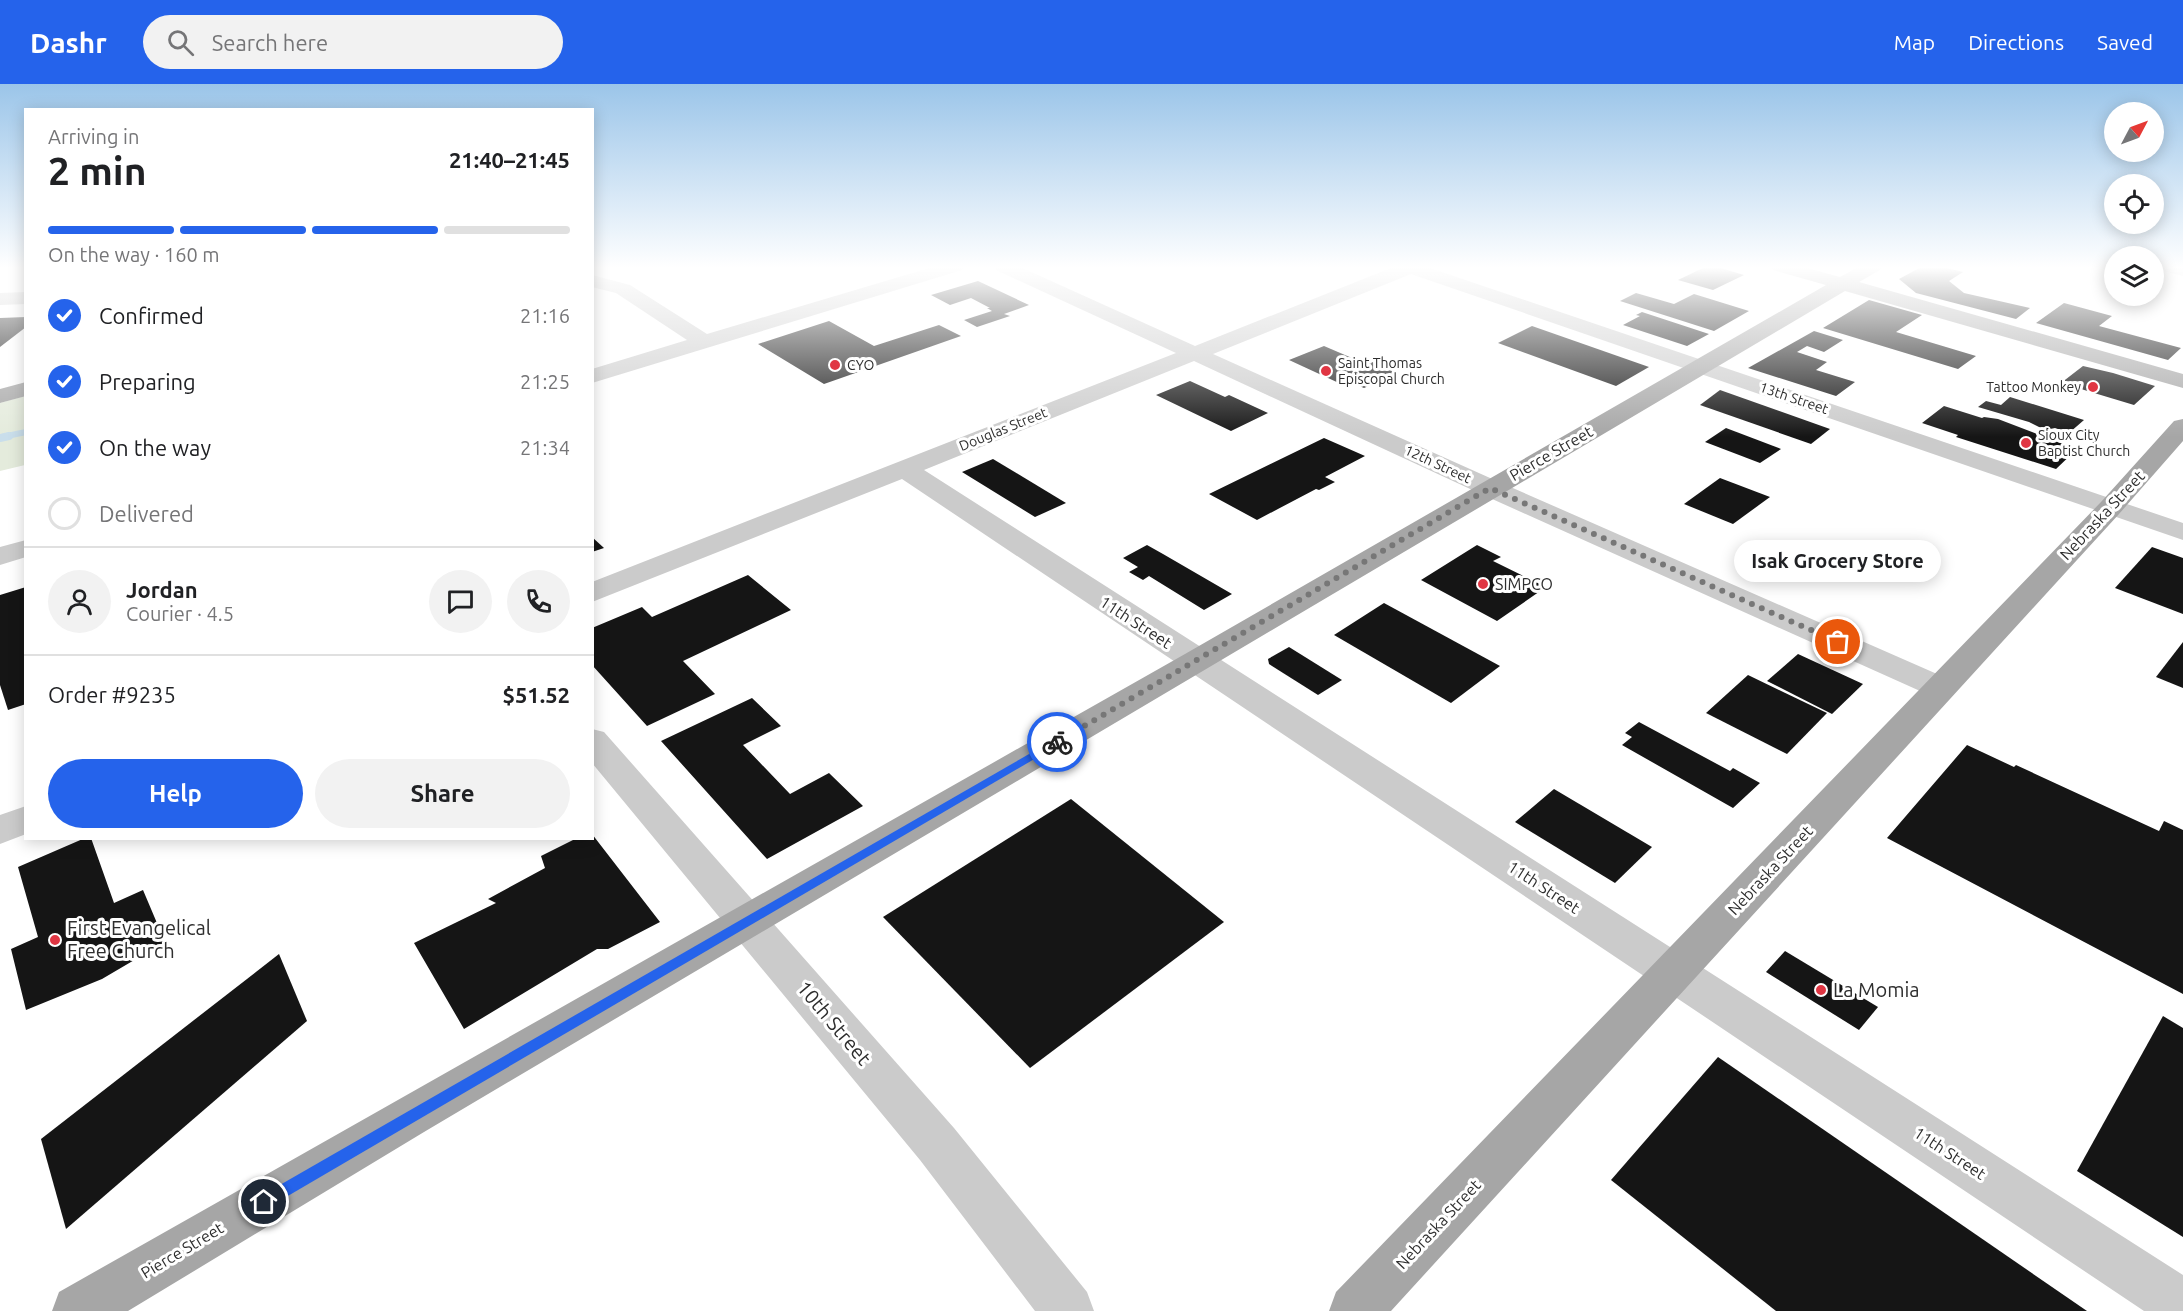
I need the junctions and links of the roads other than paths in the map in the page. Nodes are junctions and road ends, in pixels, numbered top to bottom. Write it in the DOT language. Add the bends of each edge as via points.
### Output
graph roads {
  1 [pos="675,323"];
  2 [pos="766,323"];
  3 [pos="1131,323"];
  4 [pos="1267,323"];
  5 [pos="1576,323"];
  6 [pos="1774,323"];
  7 [pos="1980,323"];
  8 [pos="704,342"];
  9 [pos="1195,352"];
  10 [pos="1700,366"];
  11 [pos="24,374"];
  12 [pos="594,375"];
  13 [pos="0,380"];
  14 [pos="2183,381"];
  15 [pos="24,390"];
  16 [pos="0,396"];
  17 [pos="2183,426"];
  18 [pos="904,469"];
  19 [pos="1490,488"];
  20 [pos="2110,508"];
  21 [pos="2183,532"];
  22 [pos="24,549"];
  23 [pos="0,556"];
  24 [pos="594,592"];
  25 [pos="1196,662"];
  26 [pos="1941,688"];
  27 [pos="594,742"];
  28 [pos="24,820"];
  29 [pos="0,830"];
  30 [pos="746,920"];
  31 [pos="1675,973"];
  32 [pos="2183,1306"];
  33 [pos="78,1311"];
  34 [pos="1068,1311"];
  35 [pos="1356,1311"];
  1 -- 8 [label="street"];
  2 -- 8 [label="street"];
  3 -- 9 [label="street, 12th Street"];
  4 -- 9 [label="street, Douglas Street"];
  5 -- 10 [label="street, 13th Street"];
  6 -- 10 [label="main road, Pierce Street"];
  7 -- 14 [label="main road"];
  8 -- 12 [label="street"];
  9 -- 18 [label="street, Douglas Street"];
  9 -- 19 [label="street, 12th Street"];
  10 -- 19 [label="main road, Pierce Street"];
  10 -- 20 [label="street, 13th Street"];
  11 -- 13 [label="main road"];
  15 -- 16 [label="main road"];
  17 -- 20 [label="main road, Nebraska Street"];
  18 -- 24 [label="street, Douglas Street"];
  18 -- 25 [label="street, 11th Street"];
  19 -- 25 [label="main road, Pierce Street"];
  19 -- 26 [label="street, 12th Street"];
  20 -- 21 [label="street, 13th Street"];
  20 -- 26 [label="main road, Nebraska Street"];
  22 -- 23 [label="street"];
  25 -- 30 [label="main road, Pierce Street"];
  25 -- 31 [label="street, 11th Street"];
  26 -- 31 [label="main road, Nebraska Street"];
  27 -- 30 [label="street, 10th Street"];
  28 -- 29 [label="street"];
  30 -- 33 [label="main road, Pierce Street"];
  30 -- 34 [label="street, 10th Street" via="937,1144"];
  31 -- 32 [label="street, 11th Street"];
  31 -- 35 [label="main road, Nebraska Street"];
}
